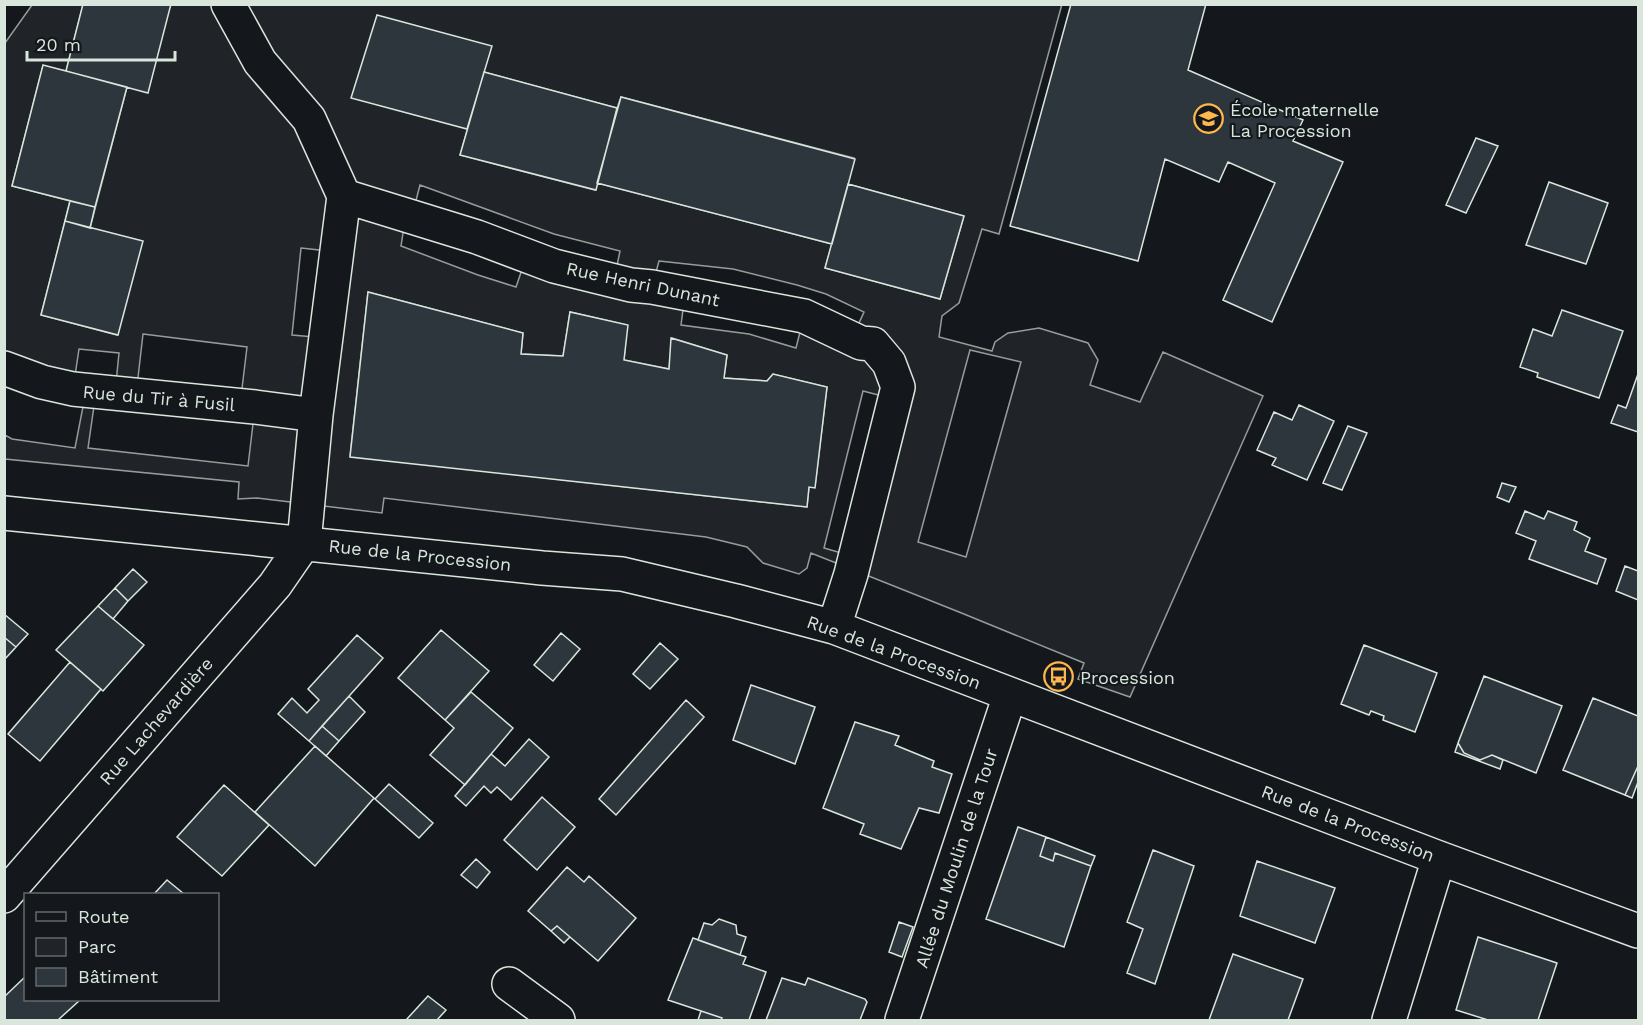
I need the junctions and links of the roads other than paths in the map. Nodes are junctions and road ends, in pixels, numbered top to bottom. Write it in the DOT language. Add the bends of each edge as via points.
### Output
graph roads {
  1 [pos="228,4"];
  2 [pos="344,196"];
  3 [pos="4,368"];
  4 [pos="316,415"];
  5 [pos="4,513"];
  6 [pos="304,543"];
  7 [pos="834,627"];
  8 [pos="1010,695"];
  9 [pos="1439,858"];
  10 [pos="4,896"];
  11 [pos="1638,931"];
  12 [pos="509,984"];
  13 [pos="558,1020"];
  14 [pos="902,1020"];
  15 [pos="1389,1020"];
  1 -- 2 [label="street" via="260,62 309,119"];
  2 -- 4 [label="street"];
  2 -- 7 [label="street, Rue Henri Dunant" via="477,237 554,266 631,285 804,316 861,343 873,344 890,363 898,387"];
  3 -- 4 [label="street, Rue du Tir à Fusil" via="73,389"];
  4 -- 6 [label="street"];
  5 -- 6 [label="street, Rue de la Procession"];
  6 -- 7 [label="street, Rue de la Procession" via="622,574"];
  6 -- 10 [label="street, Rue Lachevardière" via="275,585"];
  7 -- 8 [label="street, Rue de la Procession"];
  8 -- 9 [label="street, Rue de la Procession"];
  8 -- 14 [label="street, Allée du Moulin de la Tour"];
  9 -- 11 [label="street, Rue de la Procession"];
  9 -- 15 [label="street"];
  12 -- 13 [label="street"];
}
